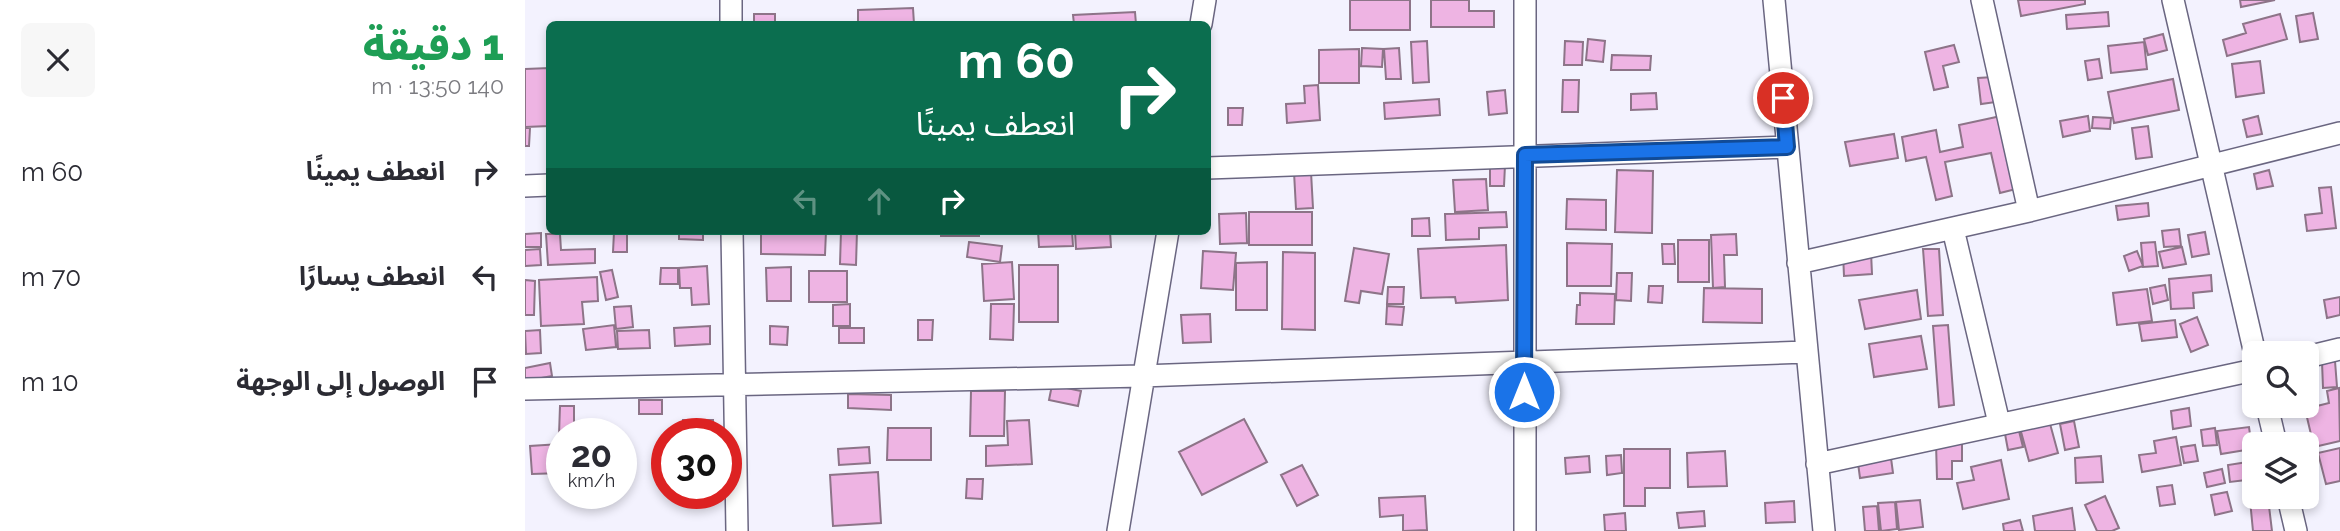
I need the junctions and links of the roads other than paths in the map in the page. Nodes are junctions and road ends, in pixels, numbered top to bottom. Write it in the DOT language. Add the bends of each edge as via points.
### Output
graph roads {
  1 [pos="731,0"];
  2 [pos="1205,0"];
  3 [pos="1525,0"];
  4 [pos="1774,0"];
  5 [pos="1982,0"];
  6 [pos="2173,0"];
  7 [pos="731,21"];
  8 [pos="1202,21"];
  9 [pos="2340,133"];
  10 [pos="1787,147"];
  11 [pos="1525,155"];
  12 [pos="2212,165"];
  13 [pos="1211,168"];
  14 [pos="546,185"];
  15 [pos="525,186"];
  16 [pos="2029,211"];
  17 [pos="1953,229"];
  18 [pos="732,235"];
  19 [pos="1167,235"];
  20 [pos="1798,263"];
  21 [pos="2252,341"];
  22 [pos="2340,349"];
  23 [pos="1806,352"];
  24 [pos="2319,354"];
  25 [pos="1524,364"];
  26 [pos="2242,373"];
  27 [pos="1142,376"];
  28 [pos="734,385"];
  29 [pos="525,388"];
  30 [pos="1999,424"];
  31 [pos="1817,464"];
  32 [pos="2291,509"];
  33 [pos="737,531"];
  34 [pos="1118,531"];
  35 [pos="1525,531"];
  36 [pos="1824,531"];
  37 [pos="2296,531"];
  1 -- 7 [label="street"];
  2 -- 8 [label="street"];
  3 -- 11 [label="street"];
  4 -- 10 [label="street"];
  5 -- 16 [label="street"];
  6 -- 12 [label="street"];
  9 -- 12 [label="street"];
  10 -- 11 [label="street"];
  10 -- 20 [label="street"];
  11 -- 13 [label="street"];
  11 -- 25 [label="street"];
  12 -- 16 [label="street"];
  12 -- 21 [label="street"];
  14 -- 15 [label="street"];
  16 -- 17 [label="street"];
  17 -- 20 [label="street"];
  17 -- 30 [label="street"];
  18 -- 28 [label="street"];
  19 -- 27 [label="street"];
  20 -- 23 [label="street"];
  22 -- 24 [label="street"];
  23 -- 25 [label="street"];
  23 -- 31 [label="street"];
  25 -- 27 [label="street"];
  25 -- 35 [label="street"];
  26 -- 30 [label="street"];
  27 -- 28 [label="street"];
  27 -- 34 [label="street"];
  28 -- 29 [label="street"];
  28 -- 33 [label="street"];
  30 -- 31 [label="street"];
  31 -- 36 [label="street"];
  32 -- 37 [label="street"];
}
